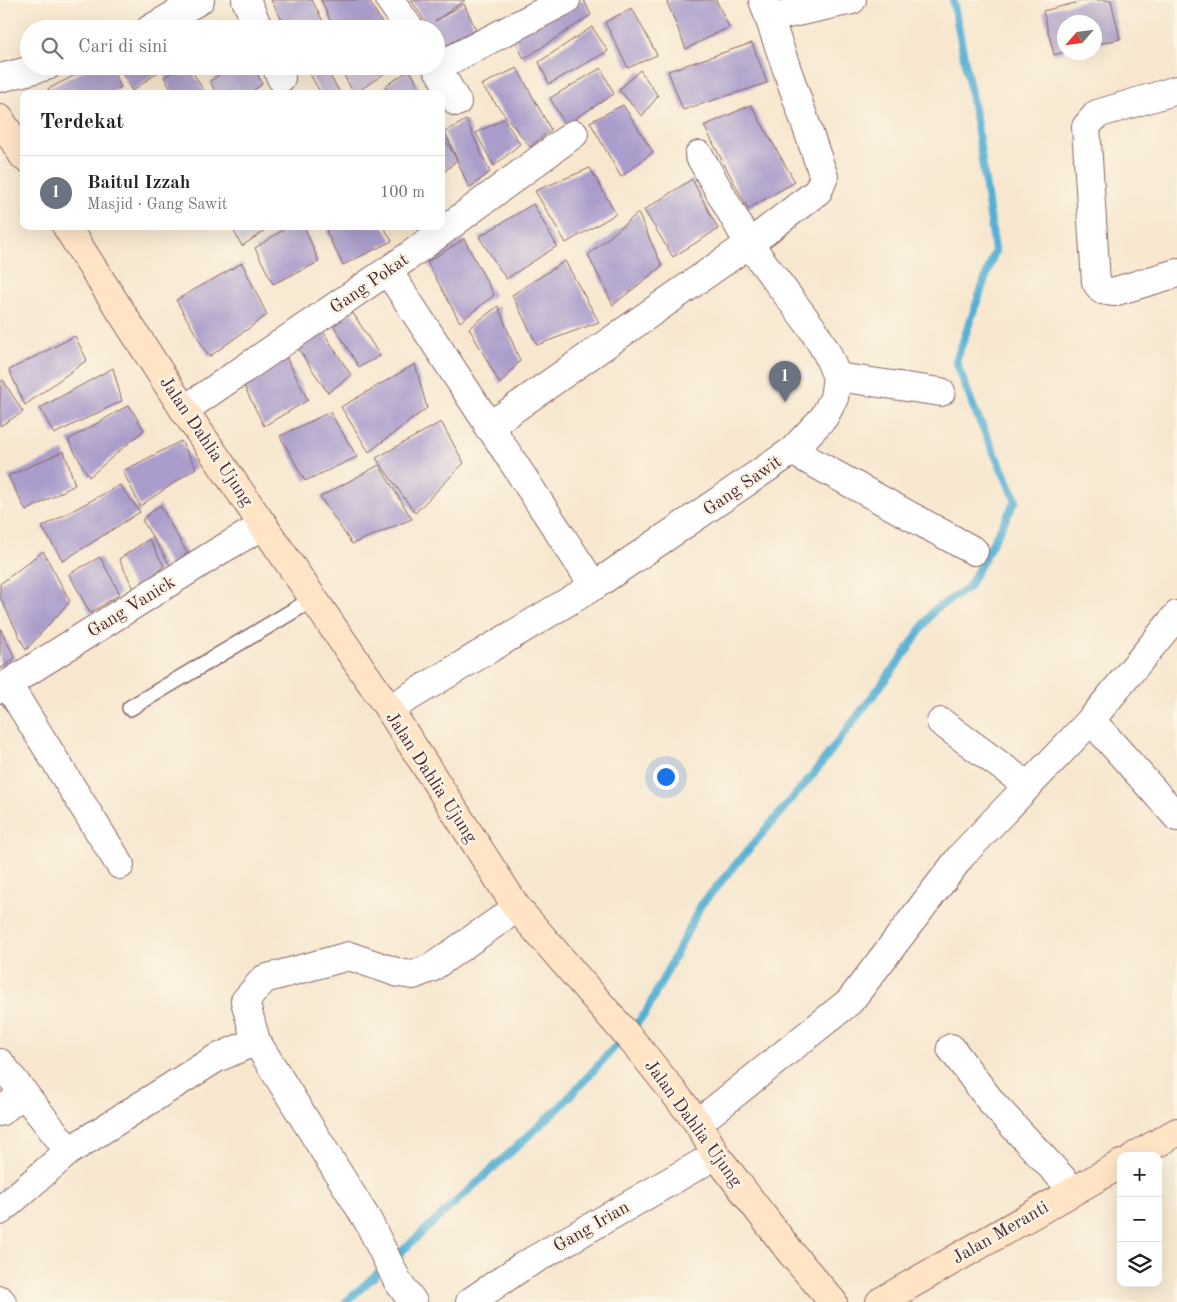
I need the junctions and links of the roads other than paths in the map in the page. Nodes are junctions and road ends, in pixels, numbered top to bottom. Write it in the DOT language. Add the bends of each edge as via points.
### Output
graph roads {
  1 [pos="200,0"];
  2 [pos="246,0"];
  3 [pos="390,0"];
  4 [pos="566,0"];
  5 [pos="852,0"];
  6 [pos="766,9"];
  7 [pos="166,20"];
  8 [pos="255,20"];
  9 [pos="404,20"];
  10 [pos="445,62"];
  11 [pos="20,73"];
  12 [pos="442,75"];
  13 [pos="0,78"];
  14 [pos="1177,90"];
  15 [pos="457,102"];
  16 [pos="0,119"];
  17 [pos="574,134"];
  18 [pos="20,151"];
  19 [pos="699,155"];
  20 [pos="445,229"];
  21 [pos="69,230"];
  22 [pos="444,230"];
  23 [pos="749,244"];
  24 [pos="388,271"];
  25 [pos="1177,273"];
  26 [pos="837,377"];
  27 [pos="941,392"];
  28 [pos="184,410"];
  29 [pos="488,427"];
  30 [pos="792,451"];
  31 [pos="264,525"];
  32 [pos="974,551"];
  33 [pos="594,586"];
  34 [pos="313,599"];
  35 [pos="1177,615"];
  36 [pos="4,687"];
  37 [pos="130,708"];
  38 [pos="389,710"];
  39 [pos="1090,720"];
  40 [pos="942,722"];
  41 [pos="1027,785"];
  42 [pos="1174,805"];
  43 [pos="120,865"];
  44 [pos="517,908"];
  45 [pos="256,1041"];
  46 [pos="952,1048"];
  47 [pos="0,1063"];
  48 [pos="24,1093"];
  49 [pos="0,1112"];
  50 [pos="698,1123"];
  51 [pos="1177,1132"];
  52 [pos="69,1151"];
  53 [pos="1142,1152"];
  54 [pos="716,1155"];
  55 [pos="1117,1166"];
  56 [pos="1073,1190"];
  57 [pos="0,1211"];
  58 [pos="413,1302"];
  59 [pos="470,1302"];
  60 [pos="832,1302"];
  61 [pos="880,1302"];
  1 -- 7 [label="street"];
  2 -- 8 [label="street"];
  3 -- 9 [label="street"];
  4 -- 10 [label="street"];
  5 -- 6 [label="street"];
  6 -- 23 [label="street" via="824,176 818,191"];
  11 -- 13 [label="street"];
  12 -- 15 [label="street"];
  14 -- 25 [label="street" via="1097,114 1086,126 1096,282 1102,290 1113,292"];
  16 -- 18 [label="main road"];
  17 -- 20 [label="street, Gang Pokat"];
  19 -- 23 [label="street"];
  21 -- 28 [label="main road, Jalan Dahlia Ujung"];
  22 -- 24 [label="street, Gang Pokat"];
  23 -- 26 [label="street" via="812,328"];
  23 -- 29 [label="street"];
  24 -- 28 [label="street, Gang Pokat"];
  24 -- 29 [label="street"];
  26 -- 27 [label="street"];
  26 -- 30 [label="street" via="834,398 824,417"];
  28 -- 31 [label="main road, Jalan Dahlia Ujung"];
  29 -- 33 [label="street"];
  30 -- 32 [label="street, Gang Sawit"];
  30 -- 33 [label="street, Gang Sawit"];
  31 -- 34 [label="main road, Jalan Dahlia Ujung"];
  31 -- 36 [label="street, Gang Vanick"];
  33 -- 38 [label="street, Gang Sawit"];
  34 -- 37 [label="lane"];
  34 -- 38 [label="main road, Jalan Dahlia Ujung"];
  35 -- 39 [label="street"];
  36 -- 43 [label="street"];
  38 -- 44 [label="main road, Jalan Dahlia Ujung"];
  39 -- 41 [label="street"];
  39 -- 42 [label="street"];
  40 -- 41 [label="street"];
  41 -- 50 [label="street" via="962,854 850,1001"];
  44 -- 45 [label="street" via="431,968 413,975 348,956 264,979 246,1001"];
  44 -- 50 [label="main road, Jalan Dahlia Ujung" via="615,1020"];
  45 -- 52 [label="street" via="215,1059"];
  45 -- 58 [label="street" via="368,1222 397,1280"];
  46 -- 56 [label="street" via="992,1103"];
  47 -- 48 [label="street"];
  48 -- 49 [label="street"];
  48 -- 52 [label="street"];
  50 -- 54 [label="main road, Jalan Dahlia Ujung"];
  51 -- 53 [label="main road"];
  52 -- 57 [label="street"];
  54 -- 59 [label="street, Gang Irian" via="520,1268"];
  54 -- 60 [label="main road, Jalan Dahlia Ujung"];
  55 -- 56 [label="main road, Jalan Meranti"];
  56 -- 61 [label="main road, Jalan Meranti"];
}
